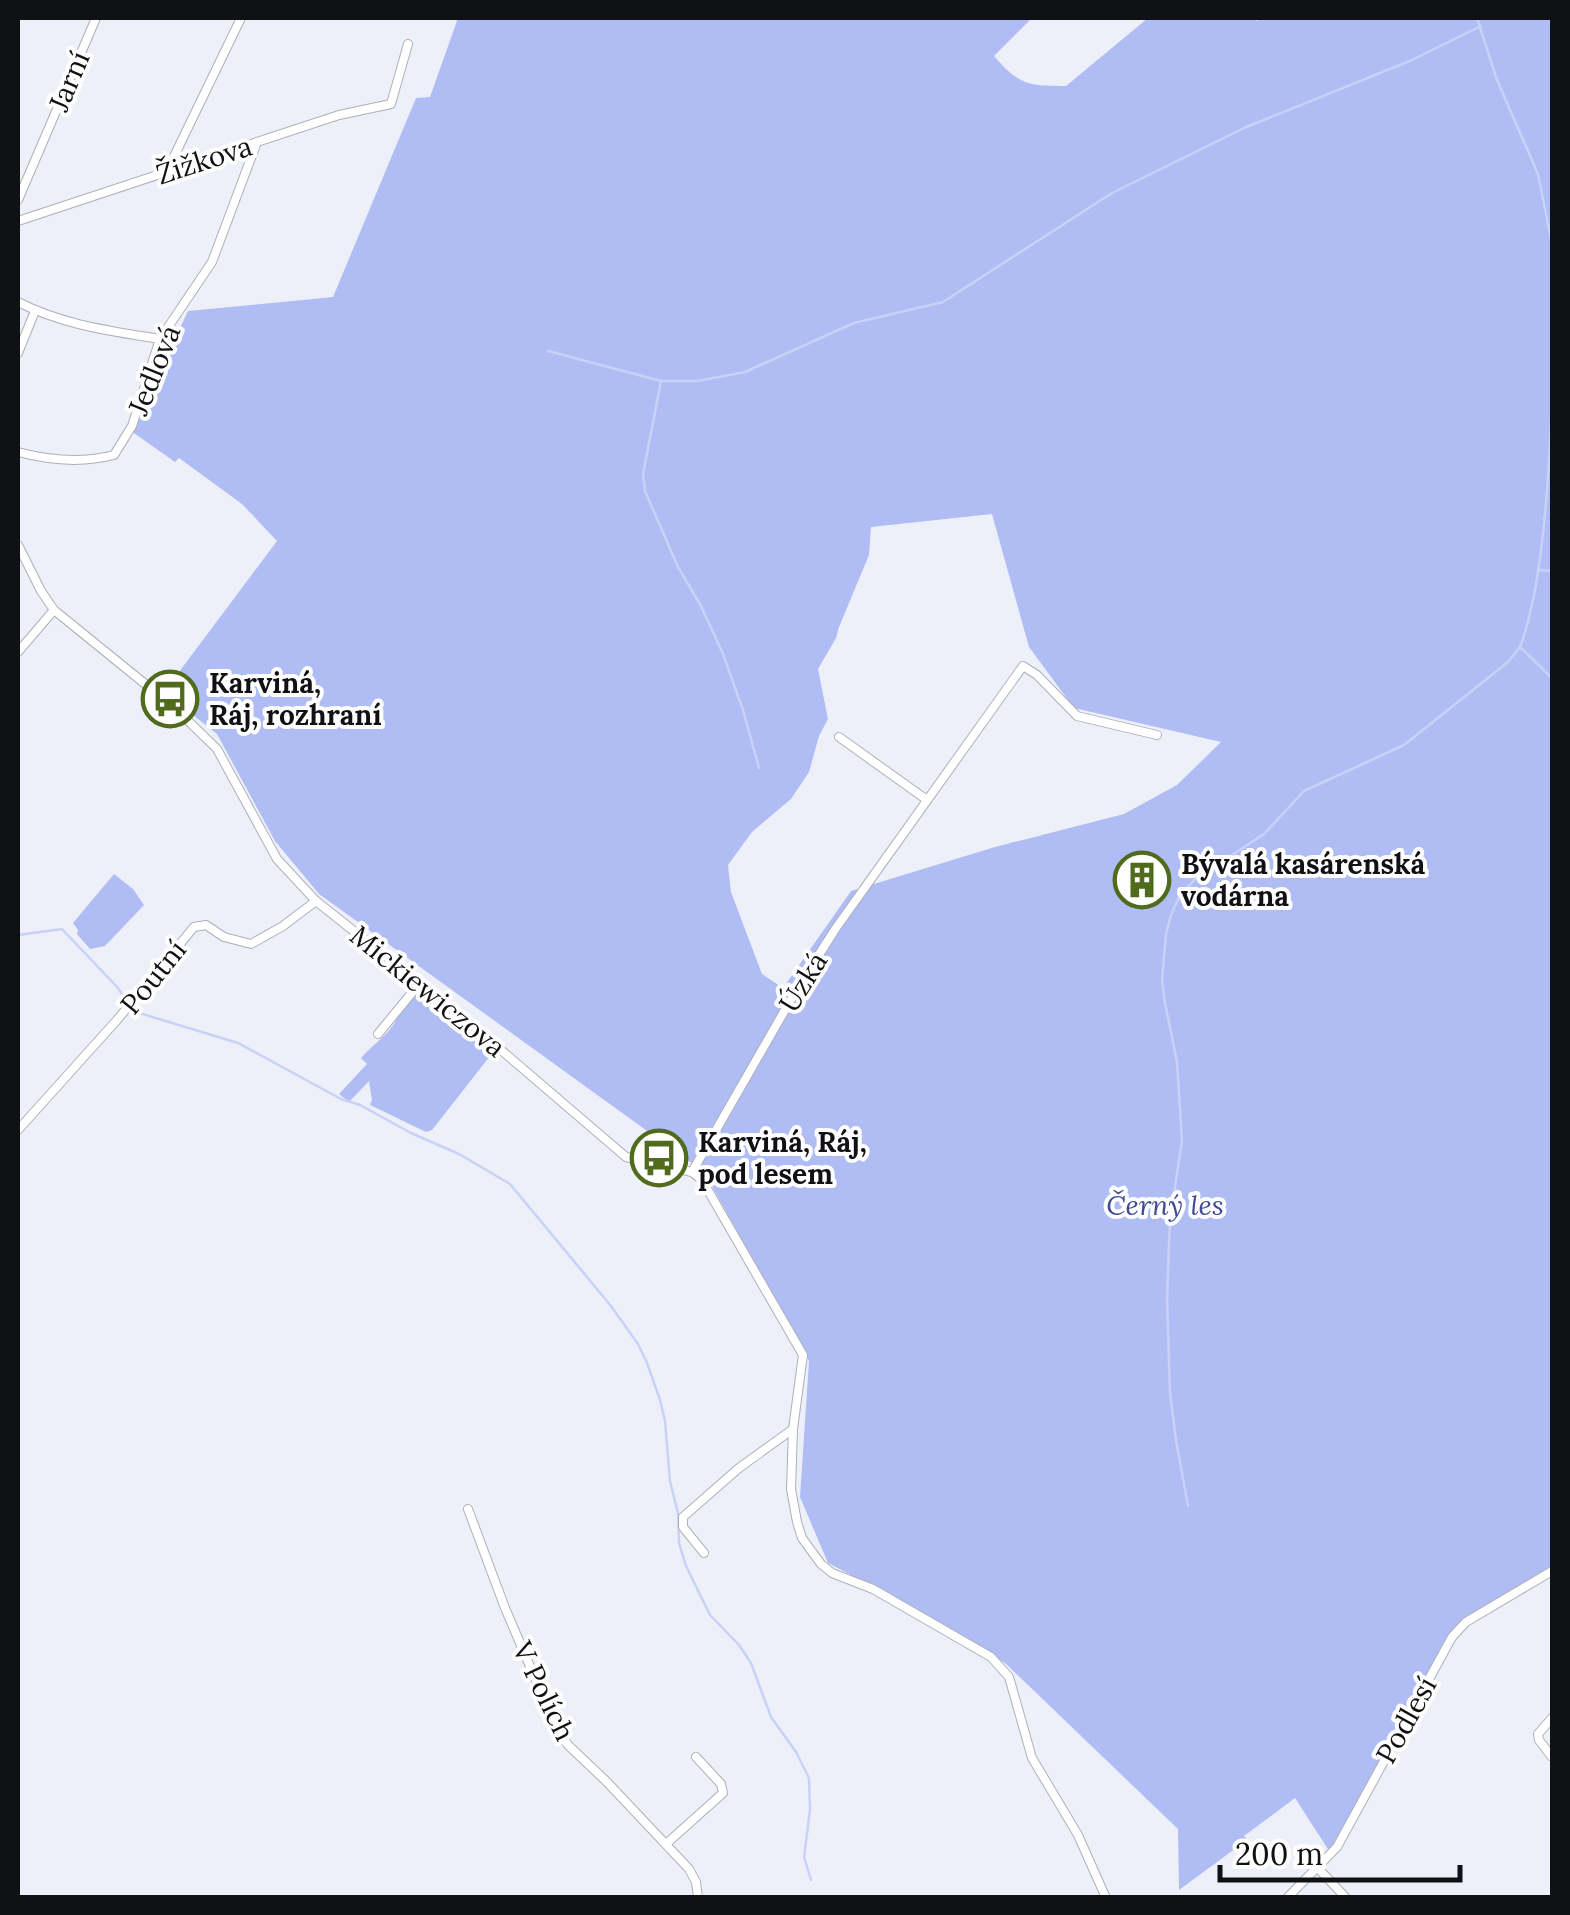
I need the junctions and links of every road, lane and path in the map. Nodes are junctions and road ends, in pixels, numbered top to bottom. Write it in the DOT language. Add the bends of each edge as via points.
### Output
graph roads {
  1 [pos="96,18"];
  2 [pos="241,18"];
  3 [pos="408,44"];
  4 [pos="257,142"];
  5 [pos="166,173"];
  6 [pos="18,200"];
  7 [pos="18,221"];
  8 [pos="18,302"];
  9 [pos="35,311"];
  10 [pos="160,339"];
  11 [pos="18,353"];
  12 [pos="18,452"];
  13 [pos="18,545"];
  14 [pos="54,610"];
  15 [pos="18,652"];
  16 [pos="1157,734"];
  17 [pos="839,738"];
  18 [pos="927,800"];
  19 [pos="316,901"];
  20 [pos="420,983"];
  21 [pos="378,1034"];
  22 [pos="18,1130"];
  23 [pos="692,1172"];
  24 [pos="793,1429"];
  25 [pos="468,1509"];
  26 [pos="704,1553"];
  27 [pos="1552,1571"];
  28 [pos="1552,1718"];
  29 [pos="1552,1757"];
  30 [pos="696,1758"];
  31 [pos="666,1844"];
  32 [pos="1317,1867"];
  33 [pos="698,1898"];
  34 [pos="1106,1898"];
  35 [pos="1287,1898"];
  36 [pos="1346,1898"];
  1 -- 6 [label="street, Jarní"];
  2 -- 5 [label="street"];
  3 -- 4 [label="street, Žižkova" via="391,104"];
  4 -- 5 [label="street, Žižkova"];
  4 -- 10 [label="street, Jedlová" via="212,262"];
  5 -- 7 [label="street, Žižkova"];
  8 -- 9 [label="street"];
  9 -- 10 [label="street"];
  9 -- 11 [label="street"];
  10 -- 12 [label="street, Jedlová" via="132,426 114,455 62,460"];
  13 -- 14 [label="street, Mickiewiczova"];
  14 -- 15 [label="street"];
  14 -- 19 [label="street, Mickiewiczova" via="216,748 277,860"];
  16 -- 18 [label="street, Úzká" via="1077,716 1023,666"];
  17 -- 18 [label="street"];
  18 -- 23 [label="street, Úzká" via="797,988"];
  19 -- 20 [label="street, Mickiewiczova"];
  19 -- 22 [label="street, Poutní" via="251,944 194,926"];
  20 -- 21 [label="street"];
  20 -- 23 [label="street, Mickiewiczova" via="626,1157"];
  23 -- 24 [label="street" via="803,1354"];
  24 -- 26 [label="street" via="683,1517 683,1527"];
  24 -- 34 [label="street" via="791,1489 810,1550 832,1573 873,1589 1001,1667 1032,1758"];
  25 -- 31 [label="street, V Polích" via="556,1727"];
  27 -- 32 [label="street, Podlesí" via="1452,1637 1337,1847"];
  28 -- 29 [label="street" via="1538,1734"];
  30 -- 31 [label="street" via="723,1793"];
  31 -- 33 [label="street, V Polích" via="689,1869"];
  32 -- 35 [label="street, Podlesí"];
  32 -- 36 [label="street"];
}
